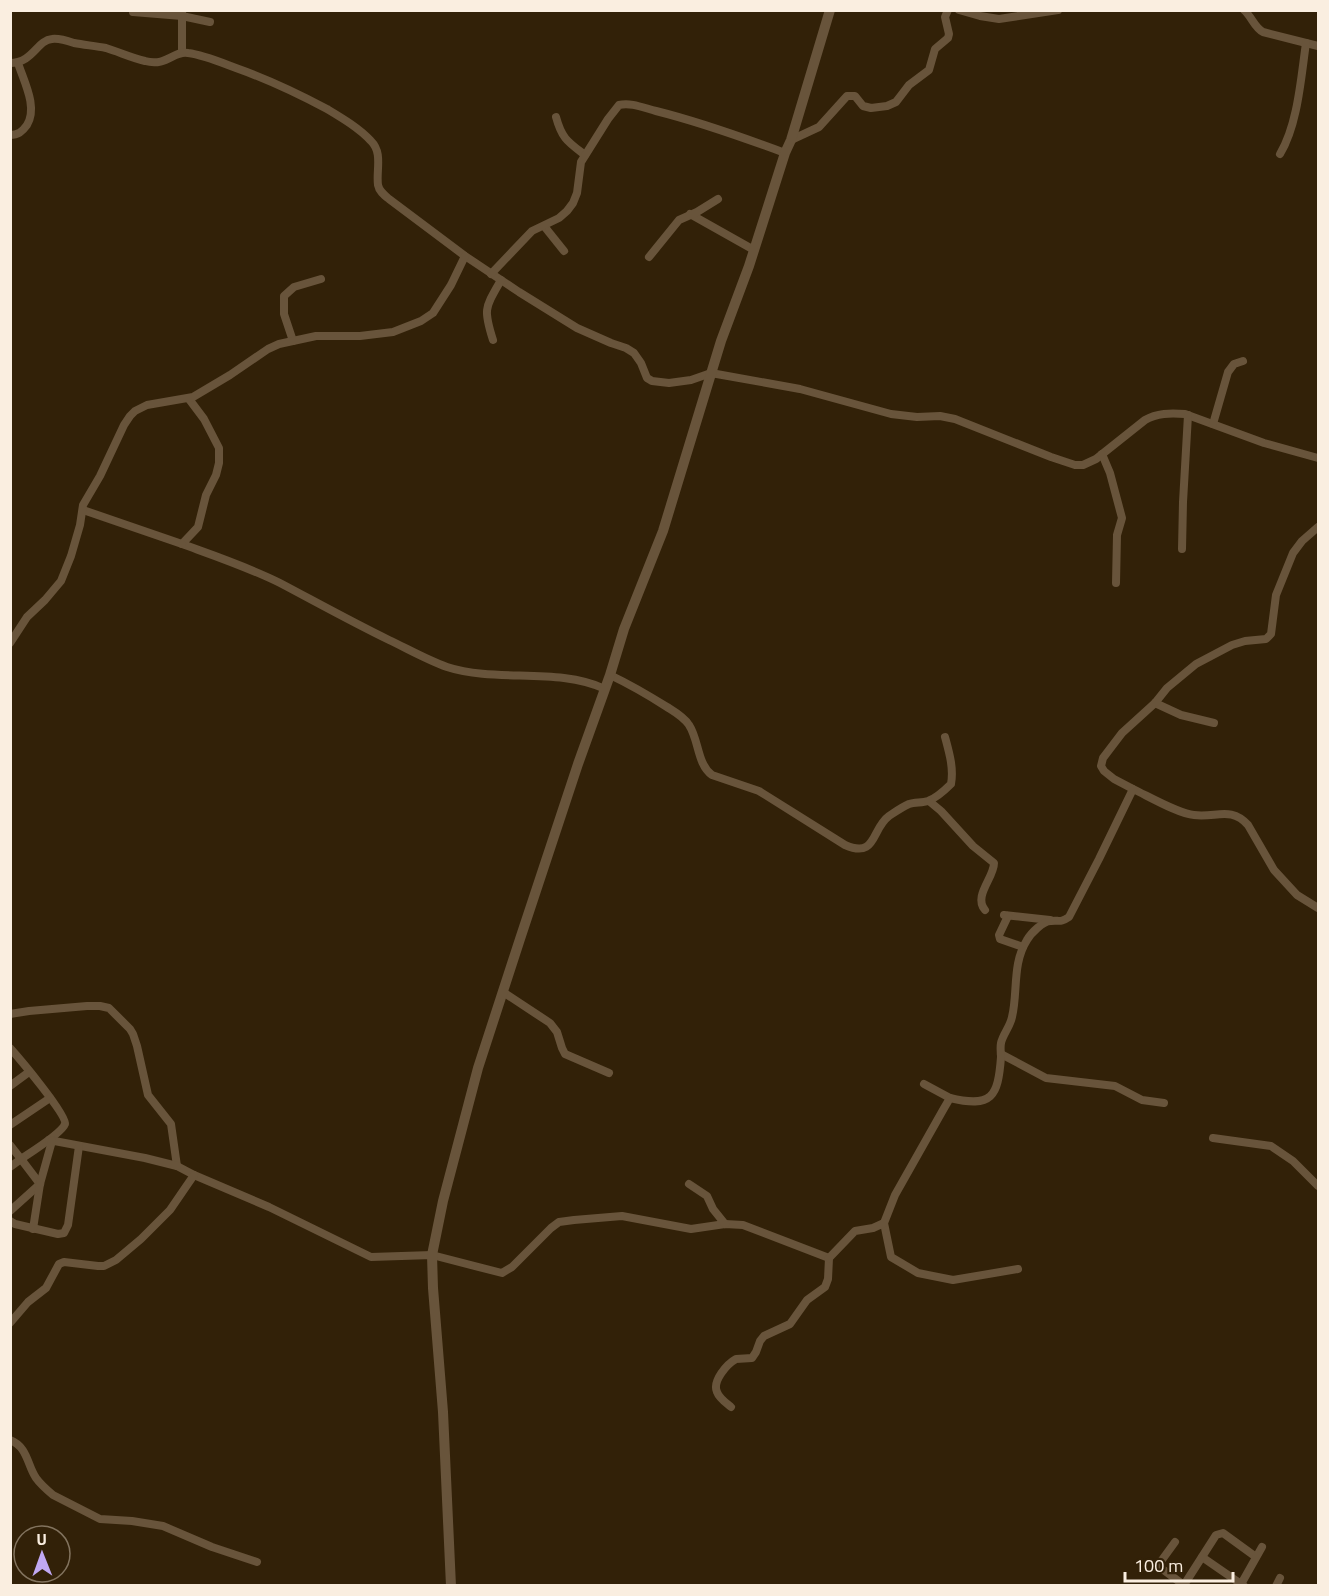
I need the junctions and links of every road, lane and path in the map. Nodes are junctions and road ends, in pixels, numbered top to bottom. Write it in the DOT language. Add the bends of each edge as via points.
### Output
graph roads {
  1 [pos="830,10"];
  2 [pos="948,10"];
  3 [pos="960,10"];
  4 [pos="1058,10"];
  5 [pos="1244,10"];
  6 [pos="133,12"];
  7 [pos="182,13"];
  8 [pos="210,22"];
  9 [pos="1306,43"];
  10 [pos="1318,46"];
  11 [pos="182,52"];
  12 [pos="14,63"];
  13 [pos="556,117"];
  14 [pos="10,135"];
  15 [pos="791,140"];
  16 [pos="785,153"];
  17 [pos="1281,154"];
  18 [pos="585,155"];
  19 [pos="718,200"];
  20 [pos="690,214"];
  21 [pos="544,226"];
  22 [pos="754,250"];
  23 [pos="564,251"];
  24 [pos="465,256"];
  25 [pos="649,257"];
  26 [pos="492,274"];
  27 [pos="321,279"];
  28 [pos="501,280"];
  29 [pos="492,340"];
  30 [pos="293,341"];
  31 [pos="1243,361"];
  32 [pos="711,373"];
  33 [pos="189,399"];
  34 [pos="1188,415"];
  35 [pos="1213,424"];
  36 [pos="1102,454"];
  37 [pos="1318,458"];
  38 [pos="82,510"];
  39 [pos="1318,528"];
  40 [pos="182,544"];
  41 [pos="1182,549"];
  42 [pos="1116,583"];
  43 [pos="10,643"];
  44 [pos="610,675"];
  45 [pos="604,689"];
  46 [pos="1155,703"];
  47 [pos="1215,723"];
  48 [pos="945,736"];
  49 [pos="1133,789"];
  50 [pos="928,801"];
  51 [pos="1318,908"];
  52 [pos="985,910"];
  53 [pos="1050,921"];
  54 [pos="1023,947"];
  55 [pos="502,992"];
  56 [pos="10,1014"];
  57 [pos="10,1048"];
  58 [pos="1001,1054"];
  59 [pos="30,1072"];
  60 [pos="609,1073"];
  61 [pos="924,1084"];
  62 [pos="10,1086"];
  63 [pos="50,1098"];
  64 [pos="1164,1103"];
  65 [pos="947,1104"];
  66 [pos="10,1125"];
  67 [pos="1213,1138"];
  68 [pos="51,1140"];
  69 [pos="10,1145"];
  70 [pos="79,1146"];
  71 [pos="21,1159"];
  72 [pos="177,1166"];
  73 [pos="10,1167"];
  74 [pos="194,1175"];
  75 [pos="40,1184"];
  76 [pos="689,1184"];
  77 [pos="1318,1186"];
  78 [pos="10,1211"];
  79 [pos="10,1221"];
  80 [pos="884,1223"];
  81 [pos="725,1224"];
  82 [pos="33,1229"];
  83 [pos="432,1255"];
  84 [pos="828,1258"];
  85 [pos="1018,1269"];
  86 [pos="10,1323"];
  87 [pos="730,1407"];
  88 [pos="10,1440"];
  89 [pos="1175,1542"];
  90 [pos="1262,1547"];
  91 [pos="1256,1557"];
  92 [pos="1201,1560"];
  93 [pos="257,1562"];
  94 [pos="1185,1585"];
  95 [pos="1240,1585"];
  96 [pos="451,1586"];
  1 -- 15 [label="street"];
  2 -- 15 [label="street" via="948,38 935,49 929,70 909,85 896,102 871,108 863,106 855,96 847,96 819,127"];
  3 -- 4 [label="street" via="999,19"];
  5 -- 9 [label="street" via="1258,30"];
  6 -- 7 [label="street"];
  7 -- 8 [label="street"];
  7 -- 11 [label="street"];
  9 -- 10 [label="street"];
  9 -- 17 [label="street" via="1294,119"];
  11 -- 12 [label="street" via="164,62 146,62 107,49 52,39 31,56"];
  11 -- 24 [label="street" via="261,77 303,96 362,132 377,152 381,192"];
  12 -- 14 [label="street" via="31,109 28,124 19,134"];
  13 -- 18 [label="street" via="561,134"];
  15 -- 16 [label="street"];
  16 -- 18 [label="street" via="714,127 624,104 608,119"];
  16 -- 22 [label="street"];
  18 -- 21 [label="street" via="573,203 567,212"];
  19 -- 20 [label="street"];
  20 -- 22 [label="street"];
  20 -- 25 [label="street" via="679,220"];
  21 -- 23 [label="street"];
  21 -- 26 [label="street" via="532,231"];
  22 -- 32 [label="street"];
  24 -- 26 [label="street"];
  24 -- 30 [label="street" via="433,313 421,321 393,332"];
  26 -- 28 [label="street"];
  27 -- 30 [label="street" via="294,287 284,297 284,314"];
  28 -- 29 [label="street" via="486,306"];
  28 -- 32 [label="street" via="577,328 634,353 652,381 669,383"];
  30 -- 33 [label="street" via="268,349"];
  31 -- 35 [label="street" via="1228,372"];
  32 -- 36 [label="street" via="800,389 891,414 956,419 1075,465 1083,465"];
  32 -- 44 [label="street" via="663,531"];
  33 -- 38 [label="street" via="147,405 130,416"];
  33 -- 40 [label="street" via="219,448 219,463 198,527"];
  34 -- 35 [label="street"];
  34 -- 36 [label="street" via="1152,416"];
  34 -- 41 [label="street"];
  35 -- 37 [label="street"];
  36 -- 42 [label="street" via="1122,518 1117,535"];
  38 -- 40 [label="street"];
  38 -- 43 [label="street" via="61,581"];
  39 -- 46 [label="street" via="1293,553 1276,595 1271,634 1266,639 1245,641 1211,655 1167,688"];
  40 -- 45 [label="street" via="273,580 445,666 591,683"];
  44 -- 45 [label="street"];
  44 -- 50 [label="street" via="654,698 687,722 701,760 712,775 759,791 849,847 866,847 887,818 907,805"];
  45 -- 55 [label="street"];
  46 -- 47 [label="street" via="1181,715"];
  46 -- 49 [label="street" via="1122,733 1101,762 1104,771"];
  48 -- 50 [label="street" via="951,784"];
  49 -- 51 [label="street" via="1192,815 1229,813 1243,819 1274,870 1298,895"];
  49 -- 53 [label="street" via="1069,917 1062,922"];
  50 -- 52 [label="street" via="994,863 981,901"];
  53 -- 54 [label="street" via="1028,938"];
  53 -- 54 [label="street" via="1006,916 1000,939"];
  54 -- 58 [label="street" via="1012,1017 1001,1043"];
  55 -- 60 [label="street" via="550,1023 565,1054"];
  55 -- 83 [label="street" via="472,1089"];
  56 -- 72 [label="street" via="87,1006 109,1008 133,1034 148,1095 171,1124"];
  57 -- 59 [label="street"];
  58 -- 64 [label="street" via="1046,1078 1120,1087 1146,1101"];
  58 -- 65 [label="street" via="991,1097"];
  59 -- 62 [label="street"];
  59 -- 63 [label="street"];
  61 -- 65 [label="street"];
  63 -- 66 [label="street"];
  63 -- 68 [label="street" via="65,1122"];
  65 -- 80 [label="street" via="895,1195"];
  67 -- 77 [label="street" via="1271,1146"];
  68 -- 70 [label="street"];
  68 -- 71 [label="street"];
  68 -- 75 [label="street"];
  69 -- 71 [label="street"];
  70 -- 72 [label="street"];
  70 -- 82 [label="street" via="67,1229 58,1234"];
  71 -- 73 [label="street"];
  71 -- 75 [label="street"];
  72 -- 74 [label="street"];
  74 -- 83 [label="street" via="371,1257"];
  74 -- 86 [label="street" via="170,1210 117,1260 104,1266 59,1264 46,1288"];
  75 -- 78 [label="street"];
  75 -- 82 [label="street"];
  76 -- 81 [label="street" via="707,1196"];
  79 -- 82 [label="street"];
  80 -- 84 [label="street" via="855,1231"];
  80 -- 85 [label="street" via="891,1257 918,1273 953,1281"];
  81 -- 83 [label="street" via="692,1229 622,1216 565,1220 550,1228 512,1268 502,1273"];
  81 -- 84 [label="street" via="743,1225"];
  83 -- 96 [label="street"];
  84 -- 87 [label="street" via="826,1285 805,1302 793,1321 764,1336 752,1358 736,1359 719,1377 716,1390"];
  88 -- 93 [label="street" via="21,1446 35,1477 47,1490 100,1519 164,1526"];
  89 -- 94 [label="street" via="1158,1564"];
  90 -- 91 [label="street"];
  91 -- 92 [label="street" via="1221,1533"];
  91 -- 95 [label="street"];
  92 -- 94 [label="street"];
  92 -- 95 [label="street"];
}
